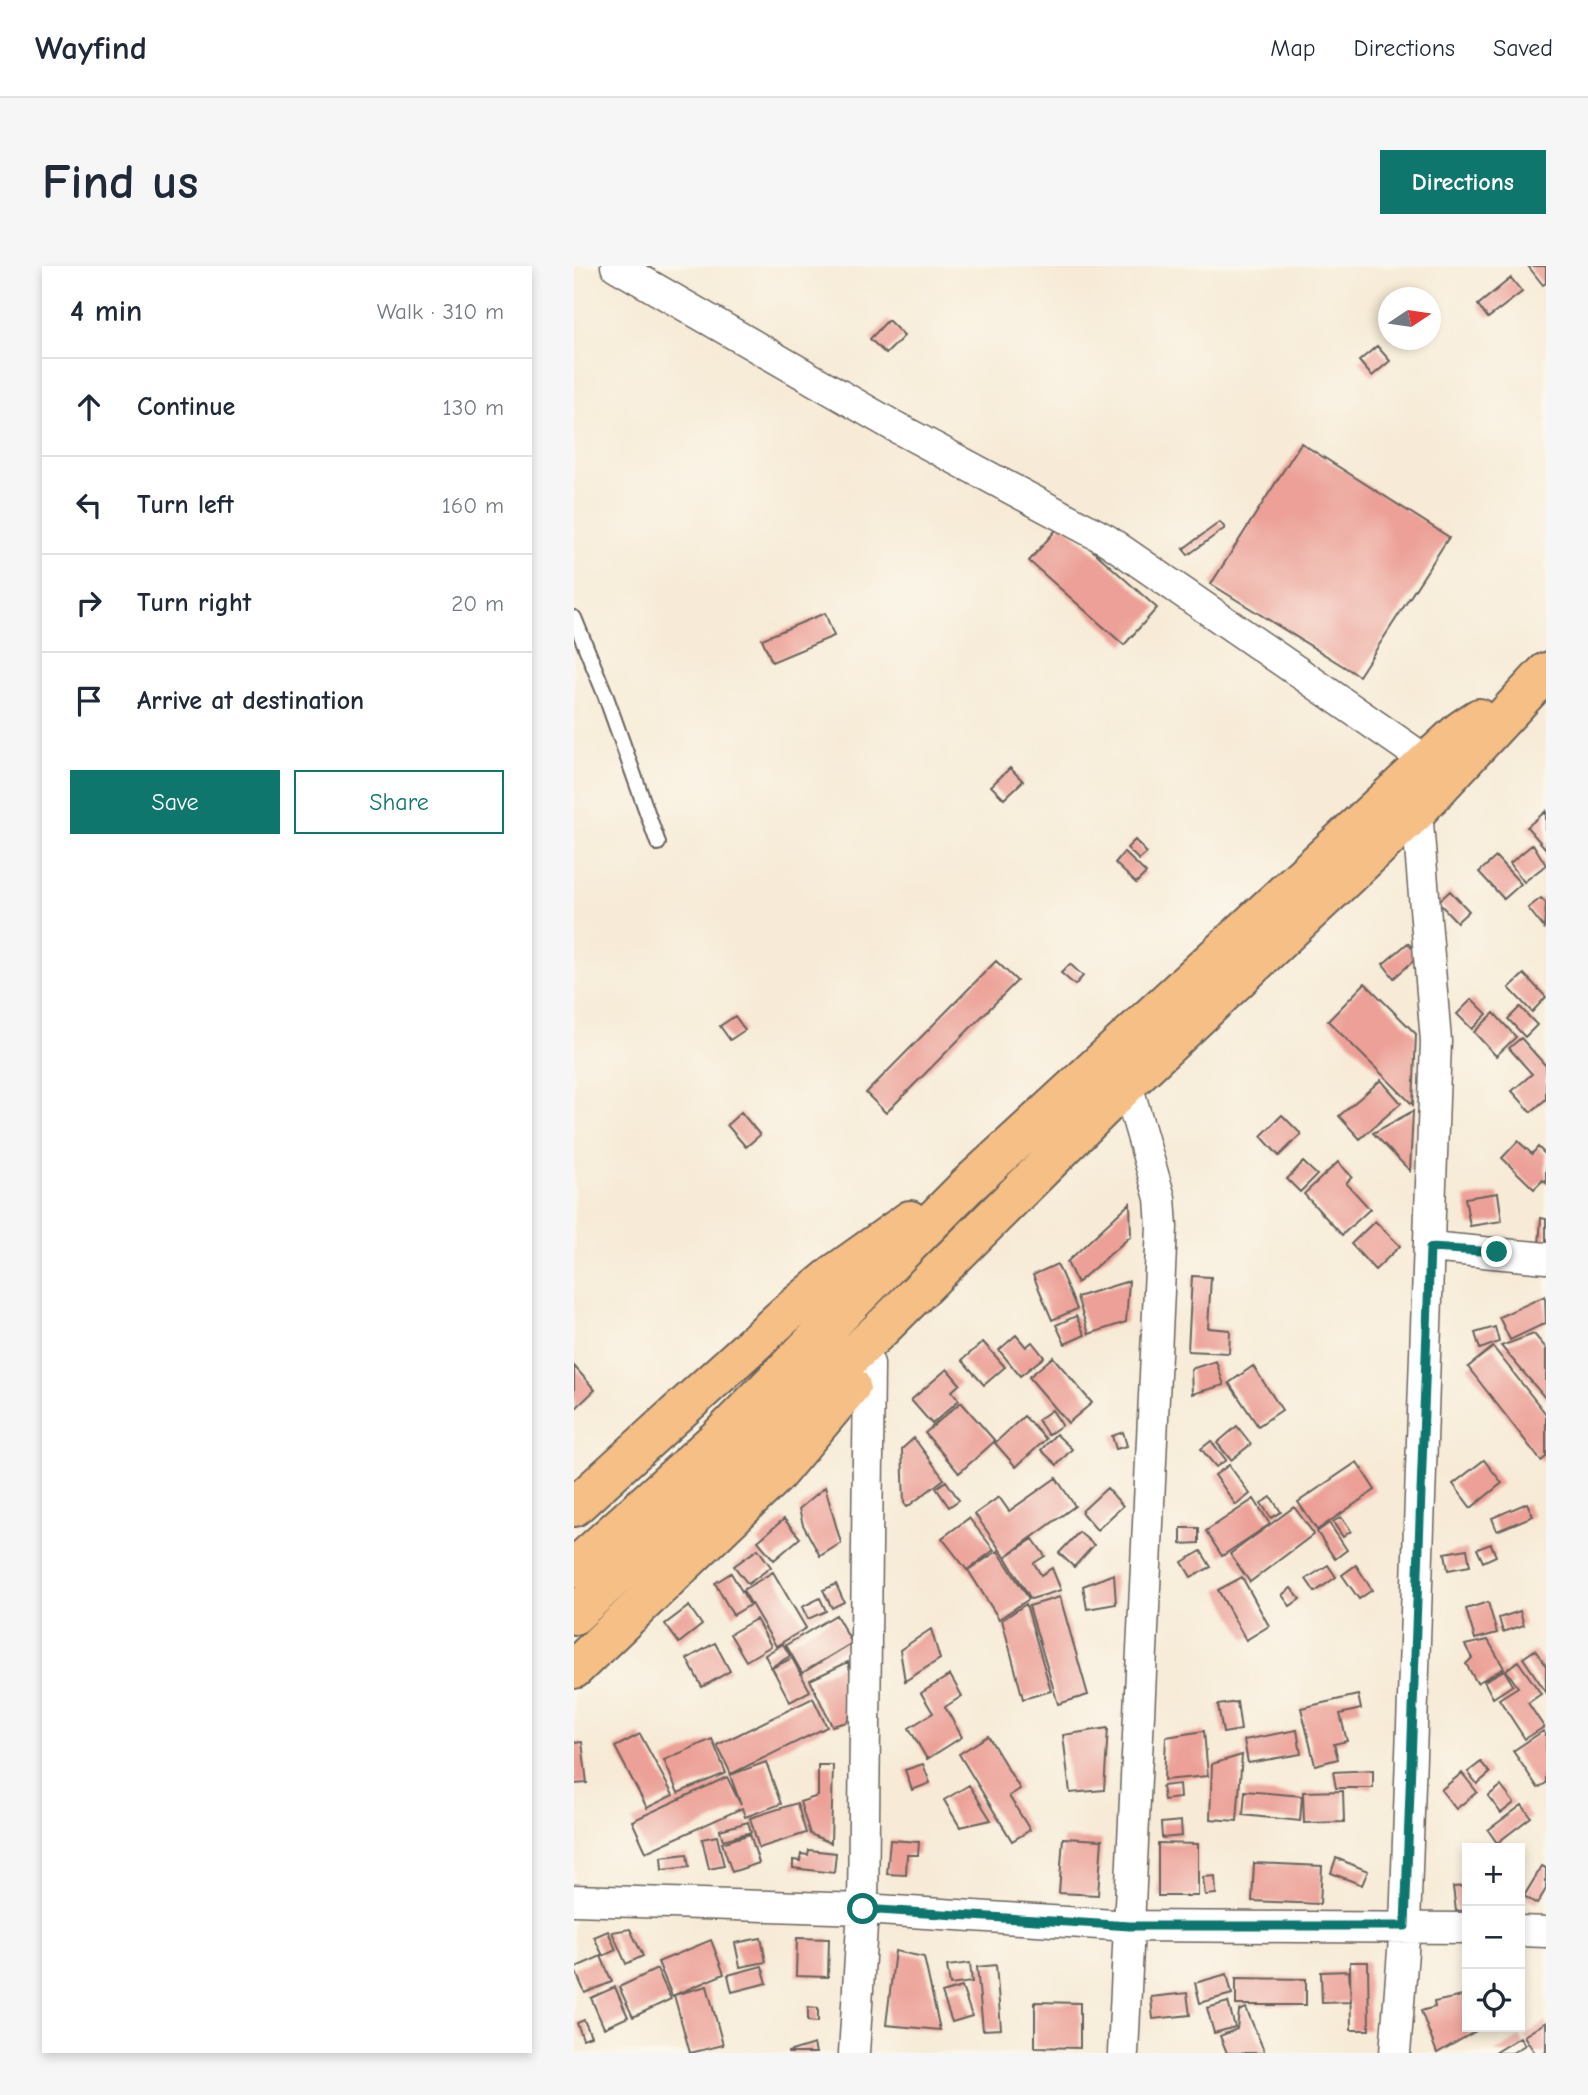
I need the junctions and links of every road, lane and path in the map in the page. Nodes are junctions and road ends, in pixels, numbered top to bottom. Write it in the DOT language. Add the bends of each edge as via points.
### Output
graph roads {
  1 [pos="616,266"];
  2 [pos="574,618"];
  3 [pos="1541,676"];
  4 [pos="1427,761"];
  5 [pos="1417,811"];
  6 [pos="658,843"];
  7 [pos="1127,1084"];
  8 [pos="967,1186"];
  9 [pos="1430,1248"];
  10 [pos="1546,1258"];
  11 [pos="882,1328"];
  12 [pos="869,1364"];
  13 [pos="731,1448"];
  14 [pos="574,1507"];
  15 [pos="574,1568"];
  16 [pos="574,1615"];
  17 [pos="574,1669"];
  18 [pos="574,1900"];
  19 [pos="863,1909"];
  20 [pos="1130,1926"];
  21 [pos="1405,1926"];
  22 [pos="1462,1928"];
  23 [pos="1525,1931"];
  24 [pos="1546,1932"];
  25 [pos="854,2053"];
  26 [pos="1123,2053"];
  27 [pos="1395,2053"];
  1 -- 4 [label="street" via="892,425 1107,540"];
  2 -- 6 [label="lane"];
  3 -- 4 [label="highway" via="1461,730"];
  3 -- 5 [label="highway"];
  4 -- 8 [label="highway"];
  5 -- 7 [label="highway"];
  5 -- 9 [label="street" via="1436,1041"];
  7 -- 11 [label="highway"];
  7 -- 20 [label="street" via="1160,1198 1162,1227"];
  8 -- 13 [label="highway"];
  8 -- 14 [label="highway" via="890,1231 837,1272"];
  9 -- 10 [label="street"];
  9 -- 21 [label="street"];
  11 -- 12 [label="highway"];
  11 -- 13 [label="highway"];
  12 -- 17 [label="highway" via="775,1476"];
  12 -- 19 [label="street"];
  13 -- 15 [label="highway"];
  13 -- 16 [label="highway"];
  18 -- 19 [label="street"];
  19 -- 20 [label="street"];
  19 -- 25 [label="street"];
  20 -- 21 [label="street"];
  20 -- 26 [label="street"];
  21 -- 22 [label="street"];
  21 -- 27 [label="street"];
  23 -- 24 [label="street"];
}
